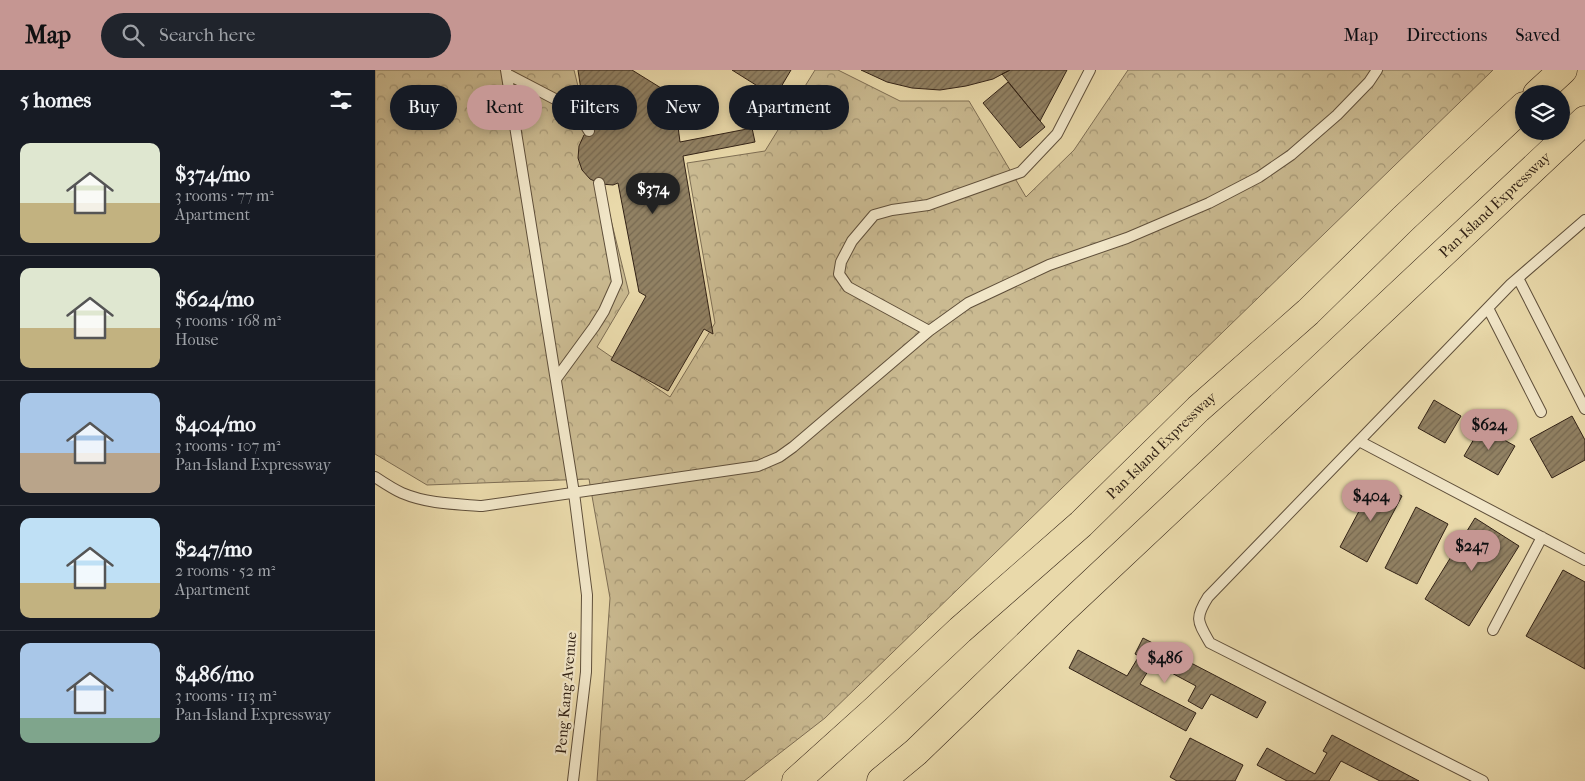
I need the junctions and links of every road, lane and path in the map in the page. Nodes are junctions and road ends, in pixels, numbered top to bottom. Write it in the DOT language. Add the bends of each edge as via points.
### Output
graph roads {
  1 [pos="1091,70"];
  2 [pos="1377,70"];
  3 [pos="1563,70"];
  4 [pos="506,72"];
  5 [pos="1547,85"];
  6 [pos="552,97"];
  7 [pos="1515,114"];
  8 [pos="1585,120"];
  9 [pos="1585,125"];
  10 [pos="1553,150"];
  11 [pos="599,183"];
  12 [pos="1585,220"];
  13 [pos="1518,278"];
  14 [pos="1488,308"];
  15 [pos="929,331"];
  16 [pos="556,379"];
  17 [pos="1585,409"];
  18 [pos="1541,412"];
  19 [pos="1359,441"];
  20 [pos="375,477"];
  21 [pos="574,493"];
  22 [pos="1542,537"];
  23 [pos="1585,560"];
  24 [pos="1493,630"];
  25 [pos="573,779"];
  26 [pos="795,781"];
  27 [pos="881,781"];
  28 [pos="1483,781"];
  1 -- 15 [label="lane" via="1057,134 1021,172 928,205 874,215 852,240 839,274 848,287"];
  2 -- 15 [label="lane" via="1337,115 1291,155 1259,177 1209,203 1127,238 1049,265 968,303"];
  3 -- 5 [label="highway"];
  4 -- 6 [label="lane"];
  4 -- 16 [label="lane, Peng Kang Avenue"];
  7 -- 26 [label="highway, Pan-Island Expressway" via="1308,312 1198,409 1081,524"];
  8 -- 10 [label="highway, Pan-Island Expressway"];
  9 -- 10 [label="highway"];
  10 -- 27 [label="highway, Pan-Island Expressway" via="916,752"];
  11 -- 16 [label="lane" via="617,282 594,328"];
  12 -- 13 [label="lane"];
  13 -- 14 [label="lane"];
  13 -- 17 [label="lane"];
  14 -- 18 [label="lane"];
  14 -- 19 [label="lane"];
  15 -- 21 [label="lane" via="779,458 758,466"];
  16 -- 21 [label="lane, Peng Kang Avenue"];
  19 -- 22 [label="lane"];
  19 -- 28 [label="lane" via="1208,597 1199,610 1199,624 1210,643"];
  20 -- 21 [label="lane" via="400,492 441,503 483,506"];
  21 -- 25 [label="lane, Peng Kang Avenue" via="587,595 586,672"];
  22 -- 23 [label="lane"];
  22 -- 24 [label="lane"];
}
